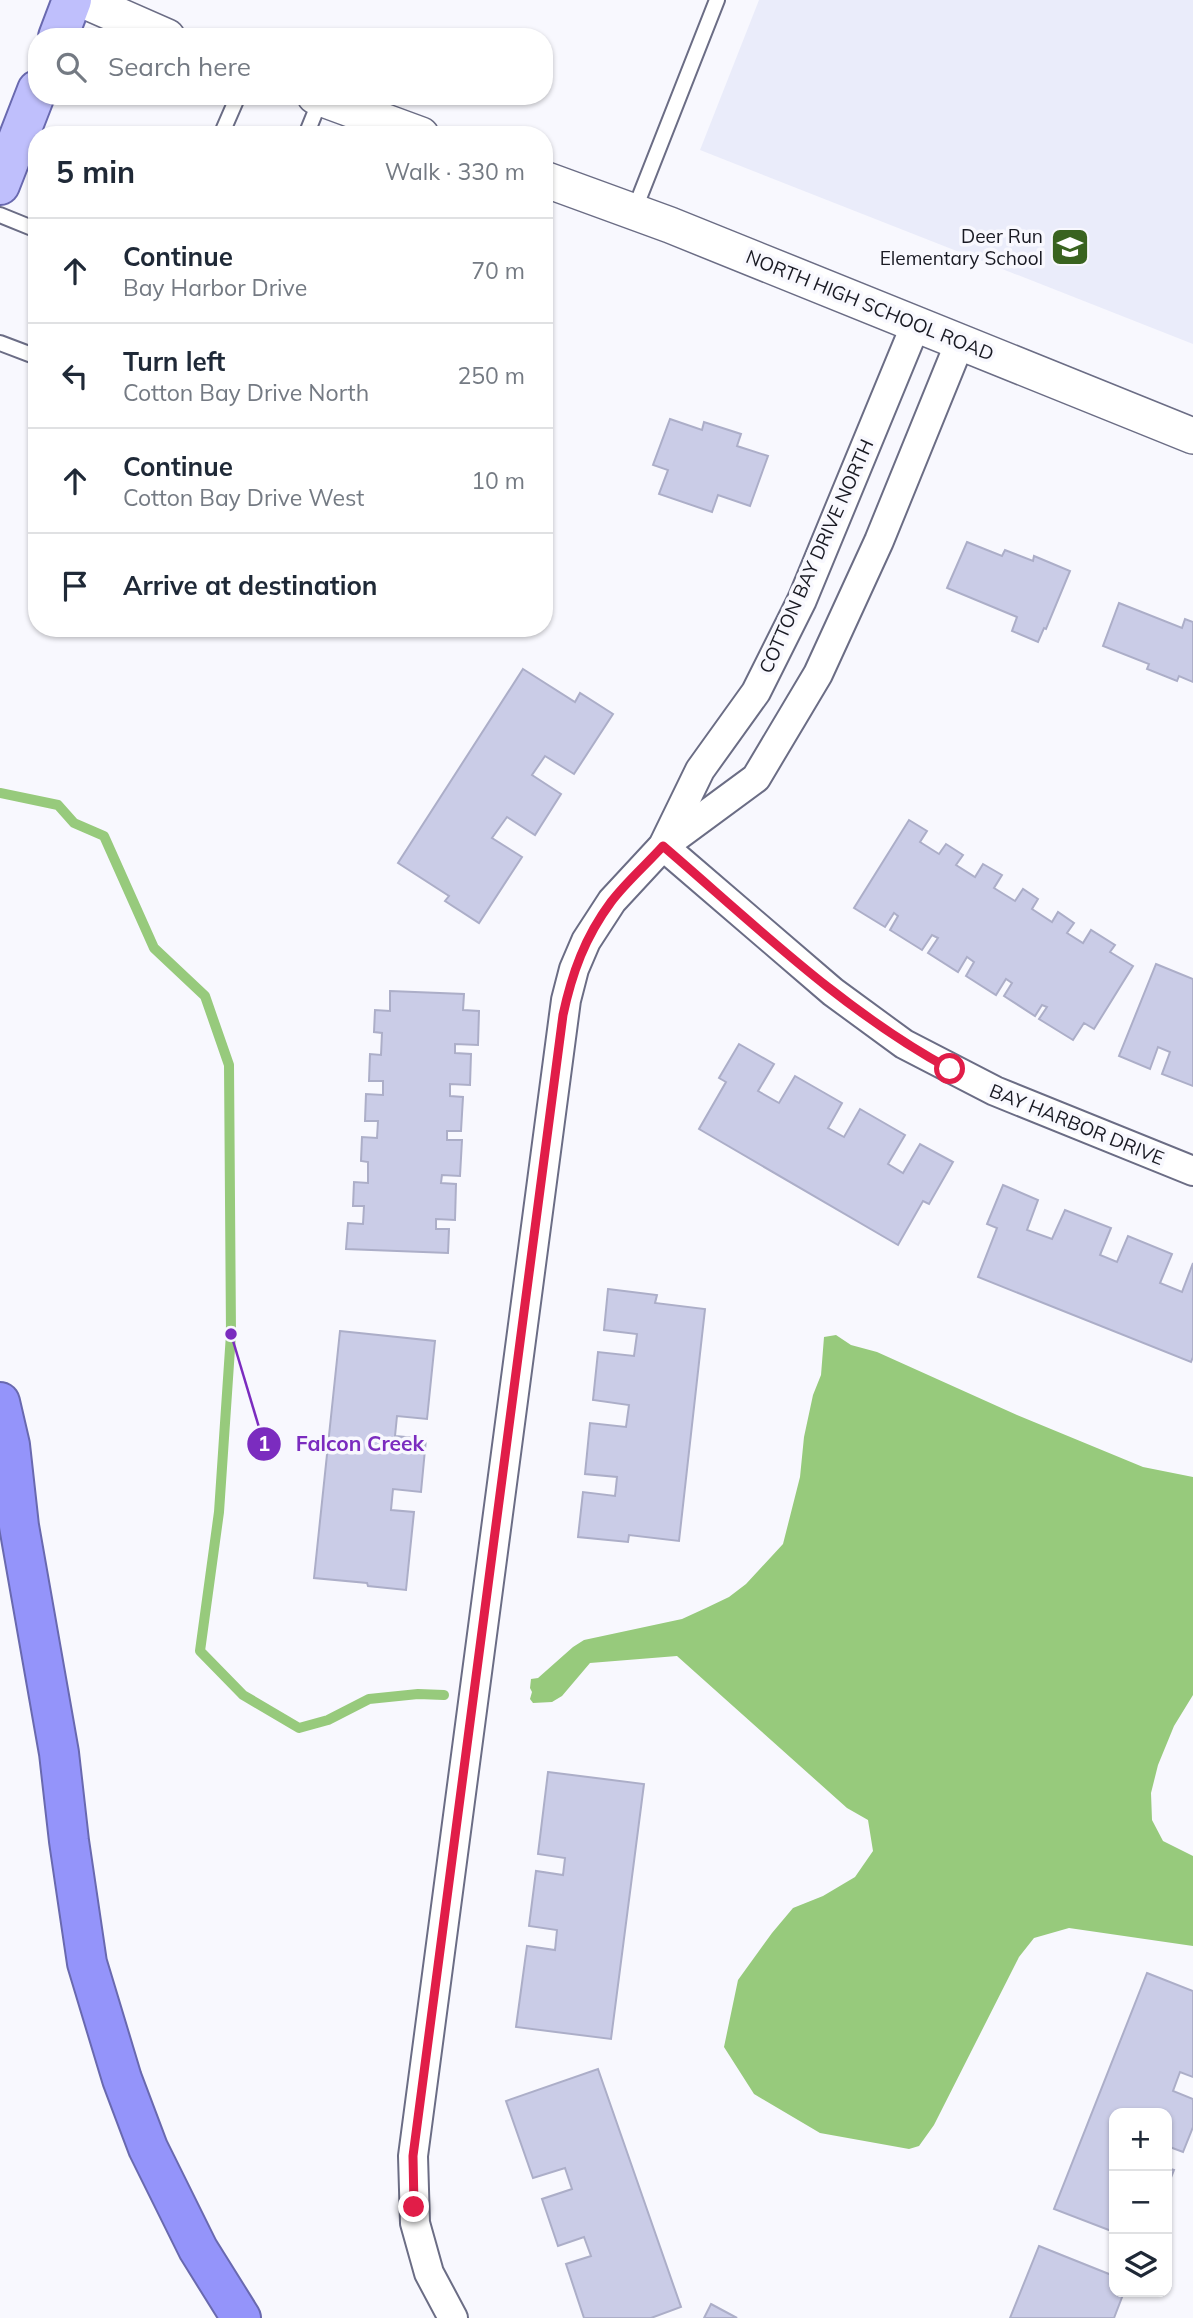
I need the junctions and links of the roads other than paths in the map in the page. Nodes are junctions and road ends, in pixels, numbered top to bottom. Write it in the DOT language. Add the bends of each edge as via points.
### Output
graph roads {
  1 [pos="72,0"];
  2 [pos="83,0"];
  3 [pos="717,0"];
  4 [pos="61,28"];
  5 [pos="147,28"];
  6 [pos="31,105"];
  7 [pos="234,105"];
  8 [pos="315,105"];
  9 [pos="340,105"];
  10 [pos="225,126"];
  11 [pos="309,126"];
  12 [pos="397,126"];
  13 [pos="553,182"];
  14 [pos="0,185"];
  15 [pos="634,212"];
  16 [pos="0,215"];
  17 [pos="28,226"];
  18 [pos="916,324"];
  19 [pos="960,342"];
  20 [pos="0,343"];
  21 [pos="28,354"];
  22 [pos="1193,436"];
  23 [pos="663,846"];
  24 [pos="1193,1171"];
  25 [pos="0,1402"];
  26 [pos="241,2318"];
  27 [pos="453,2318"];
  1 -- 4 [label="main road"];
  2 -- 5 [label="street"];
  3 -- 15 [label="lane"];
  6 -- 14 [label="main road"];
  7 -- 10 [label="lane"];
  8 -- 11 [label="lane"];
  9 -- 12 [label="street"];
  13 -- 15 [label="street, NORTH HIGH SCHOOL ROAD"];
  15 -- 18 [label="street, NORTH HIGH SCHOOL ROAD"];
  16 -- 17 [label="lane"];
  18 -- 19 [label="street, NORTH HIGH SCHOOL ROAD"];
  18 -- 23 [label="street, COTTON BAY DRIVE NORTH" via="802,600 756,692 700,770"];
  19 -- 22 [label="street, NORTH HIGH SCHOOL ROAD"];
  19 -- 23 [label="street" via="879,541 818,674 756,778"];
  20 -- 21 [label="lane"];
  23 -- 24 [label="street, BAY HARBOR DRIVE" via="833,992 904,1044 995,1091"];
  23 -- 27 [label="street, COTTON BAY DRIVE NORTH" via="612,901 586,941 563,1015 413,2156 415,2223 429,2273"];
  25 -- 26 [label="highway" via="59,1754 88,1963 118,2068 148,2148 198,2249"];
}
